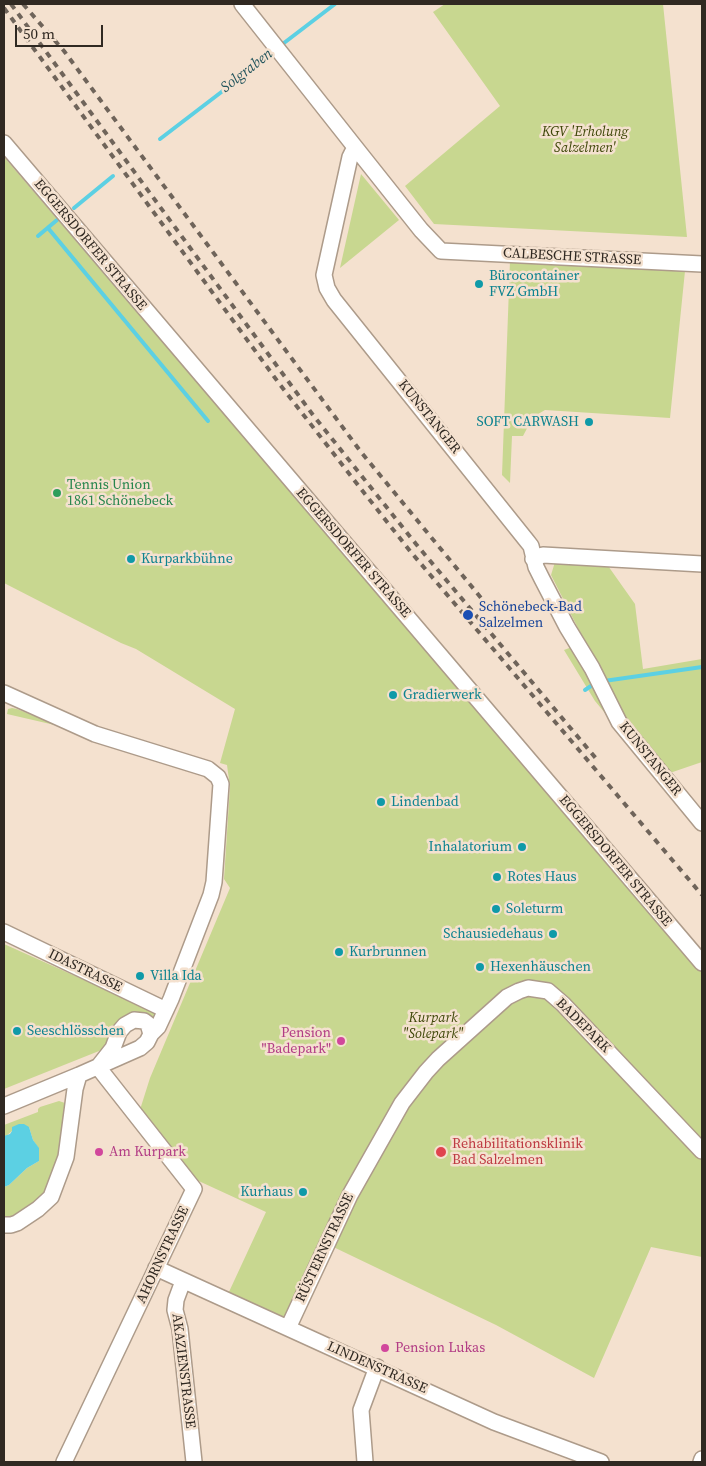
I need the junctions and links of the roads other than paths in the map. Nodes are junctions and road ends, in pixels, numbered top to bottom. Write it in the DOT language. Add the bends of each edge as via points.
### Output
graph roads {
  1 [pos="242,4"];
  2 [pos="4,142"];
  3 [pos="355,147"];
  4 [pos="702,264"];
  5 [pos="533,559"];
  6 [pos="702,564"];
  7 [pos="4,693"];
  8 [pos="702,823"];
  9 [pos="4,932"];
  10 [pos="702,963"];
  11 [pos="166,1010"];
  12 [pos="151,1034"];
  13 [pos="98,1067"];
  14 [pos="79,1075"];
  15 [pos="4,1106"];
  16 [pos="702,1151"];
  17 [pos="364,1169"];
  18 [pos="4,1225"];
  19 [pos="156,1268"];
  20 [pos="183,1281"];
  21 [pos="288,1328"];
  22 [pos="377,1368"];
  23 [pos="64,1462"];
  24 [pos="194,1462"];
  25 [pos="365,1462"];
  26 [pos="601,1462"];
  1 -- 3 [label="street"];
  2 -- 10 [label="street, EGGERSDORFER STRASSE"];
  3 -- 4 [label="street, CALBESCHE STRASSE" via="441,251"];
  3 -- 5 [label="street, KUNSTANGER" via="350,157 324,275 327,288 509,517 531,546"];
  5 -- 6 [label="street" via="542,555"];
  5 -- 8 [label="street, KUNSTANGER" via="619,722"];
  7 -- 11 [label="street" via="95,734 208,769 218,777 221,790 211,896"];
  9 -- 11 [label="street, IDASTRASSE"];
  11 -- 12 [label="street"];
  12 -- 13 [label="street" via="140,1048"];
  12 -- 13 [label="street" via="144,1021 130,1022 119,1032 113,1048"];
  13 -- 14 [label="street"];
  13 -- 19 [label="street, AHORNSTRASSE" via="194,1189"];
  14 -- 15 [label="street"];
  14 -- 18 [label="street" via="66,1157 51,1197 17,1223"];
  16 -- 17 [label="street, BADEPARK" via="564,1004 548,991 528,988 507,998 426,1072 402,1103"];
  17 -- 21 [label="street, RÜSTERNSTRASSE"];
  19 -- 20 [label="street, LINDENSTRASSE"];
  19 -- 23 [label="street, AHORNSTRASSE"];
  20 -- 21 [label="street, LINDENSTRASSE"];
  20 -- 24 [label="street, AKAZIENSTRASSE" via="175,1310 180,1329"];
  21 -- 22 [label="street, LINDENSTRASSE"];
  22 -- 25 [label="street" via="361,1410"];
  22 -- 26 [label="street, LINDENSTRASSE" via="494,1422"];
}
